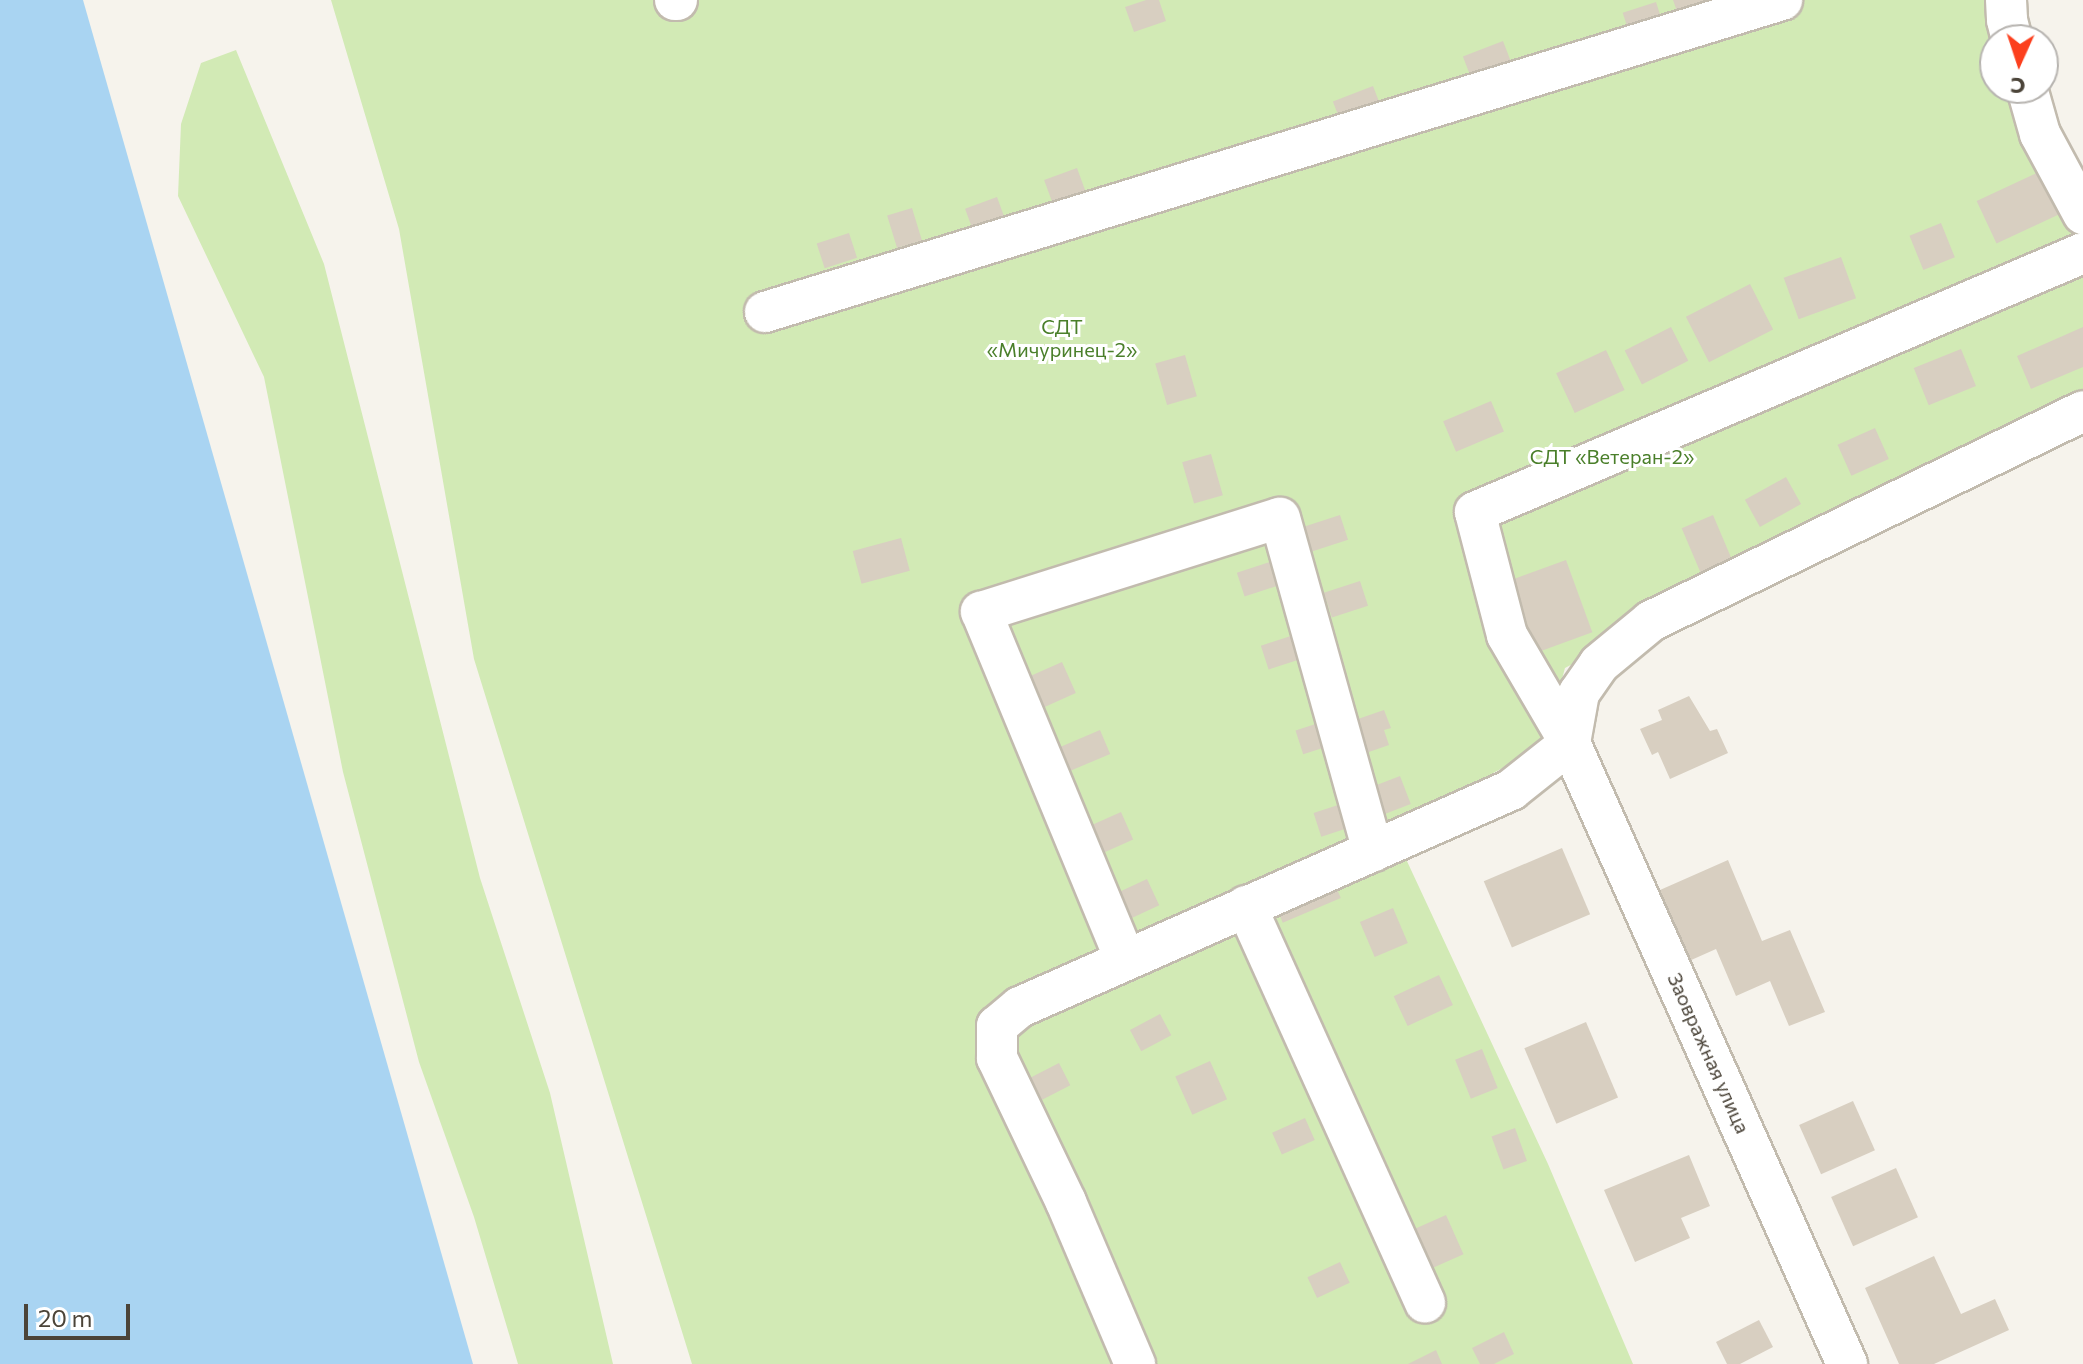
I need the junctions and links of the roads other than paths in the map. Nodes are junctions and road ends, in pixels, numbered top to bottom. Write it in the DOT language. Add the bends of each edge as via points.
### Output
graph roads {
  1 [pos="1782,0"];
  2 [pos="2006,0"];
  3 [pos="2008,24"];
  4 [pos="2032,104"];
  5 [pos="2083,214"];
  6 [pos="2083,253"];
  7 [pos="765,312"];
  8 [pos="2083,411"];
  9 [pos="1570,743"];
  10 [pos="1373,851"];
  11 [pos="1246,906"];
  12 [pos="1125,959"];
  13 [pos="1425,1302"];
  14 [pos="1135,1364"];
  15 [pos="1847,1364"];
  1 -- 7 [label="street"];
  2 -- 3 [label="street"];
  4 -- 5 [label="street" via="2040,134"];
  6 -- 9 [label="street, Заовражная улица" via="1475,512 1507,635"];
  8 -- 9 [label="street" via="1651,621 1599,664 1579,693"];
  9 -- 10 [label="street" via="1511,790"];
  9 -- 15 [label="street, Заовражная улица"];
  10 -- 11 [label="street"];
  10 -- 12 [label="street" via="1280,518 981,612"];
  11 -- 12 [label="street"];
  11 -- 13 [label="street"];
  12 -- 14 [label="street" via="1020,1007 997,1026 997,1058"];
}
